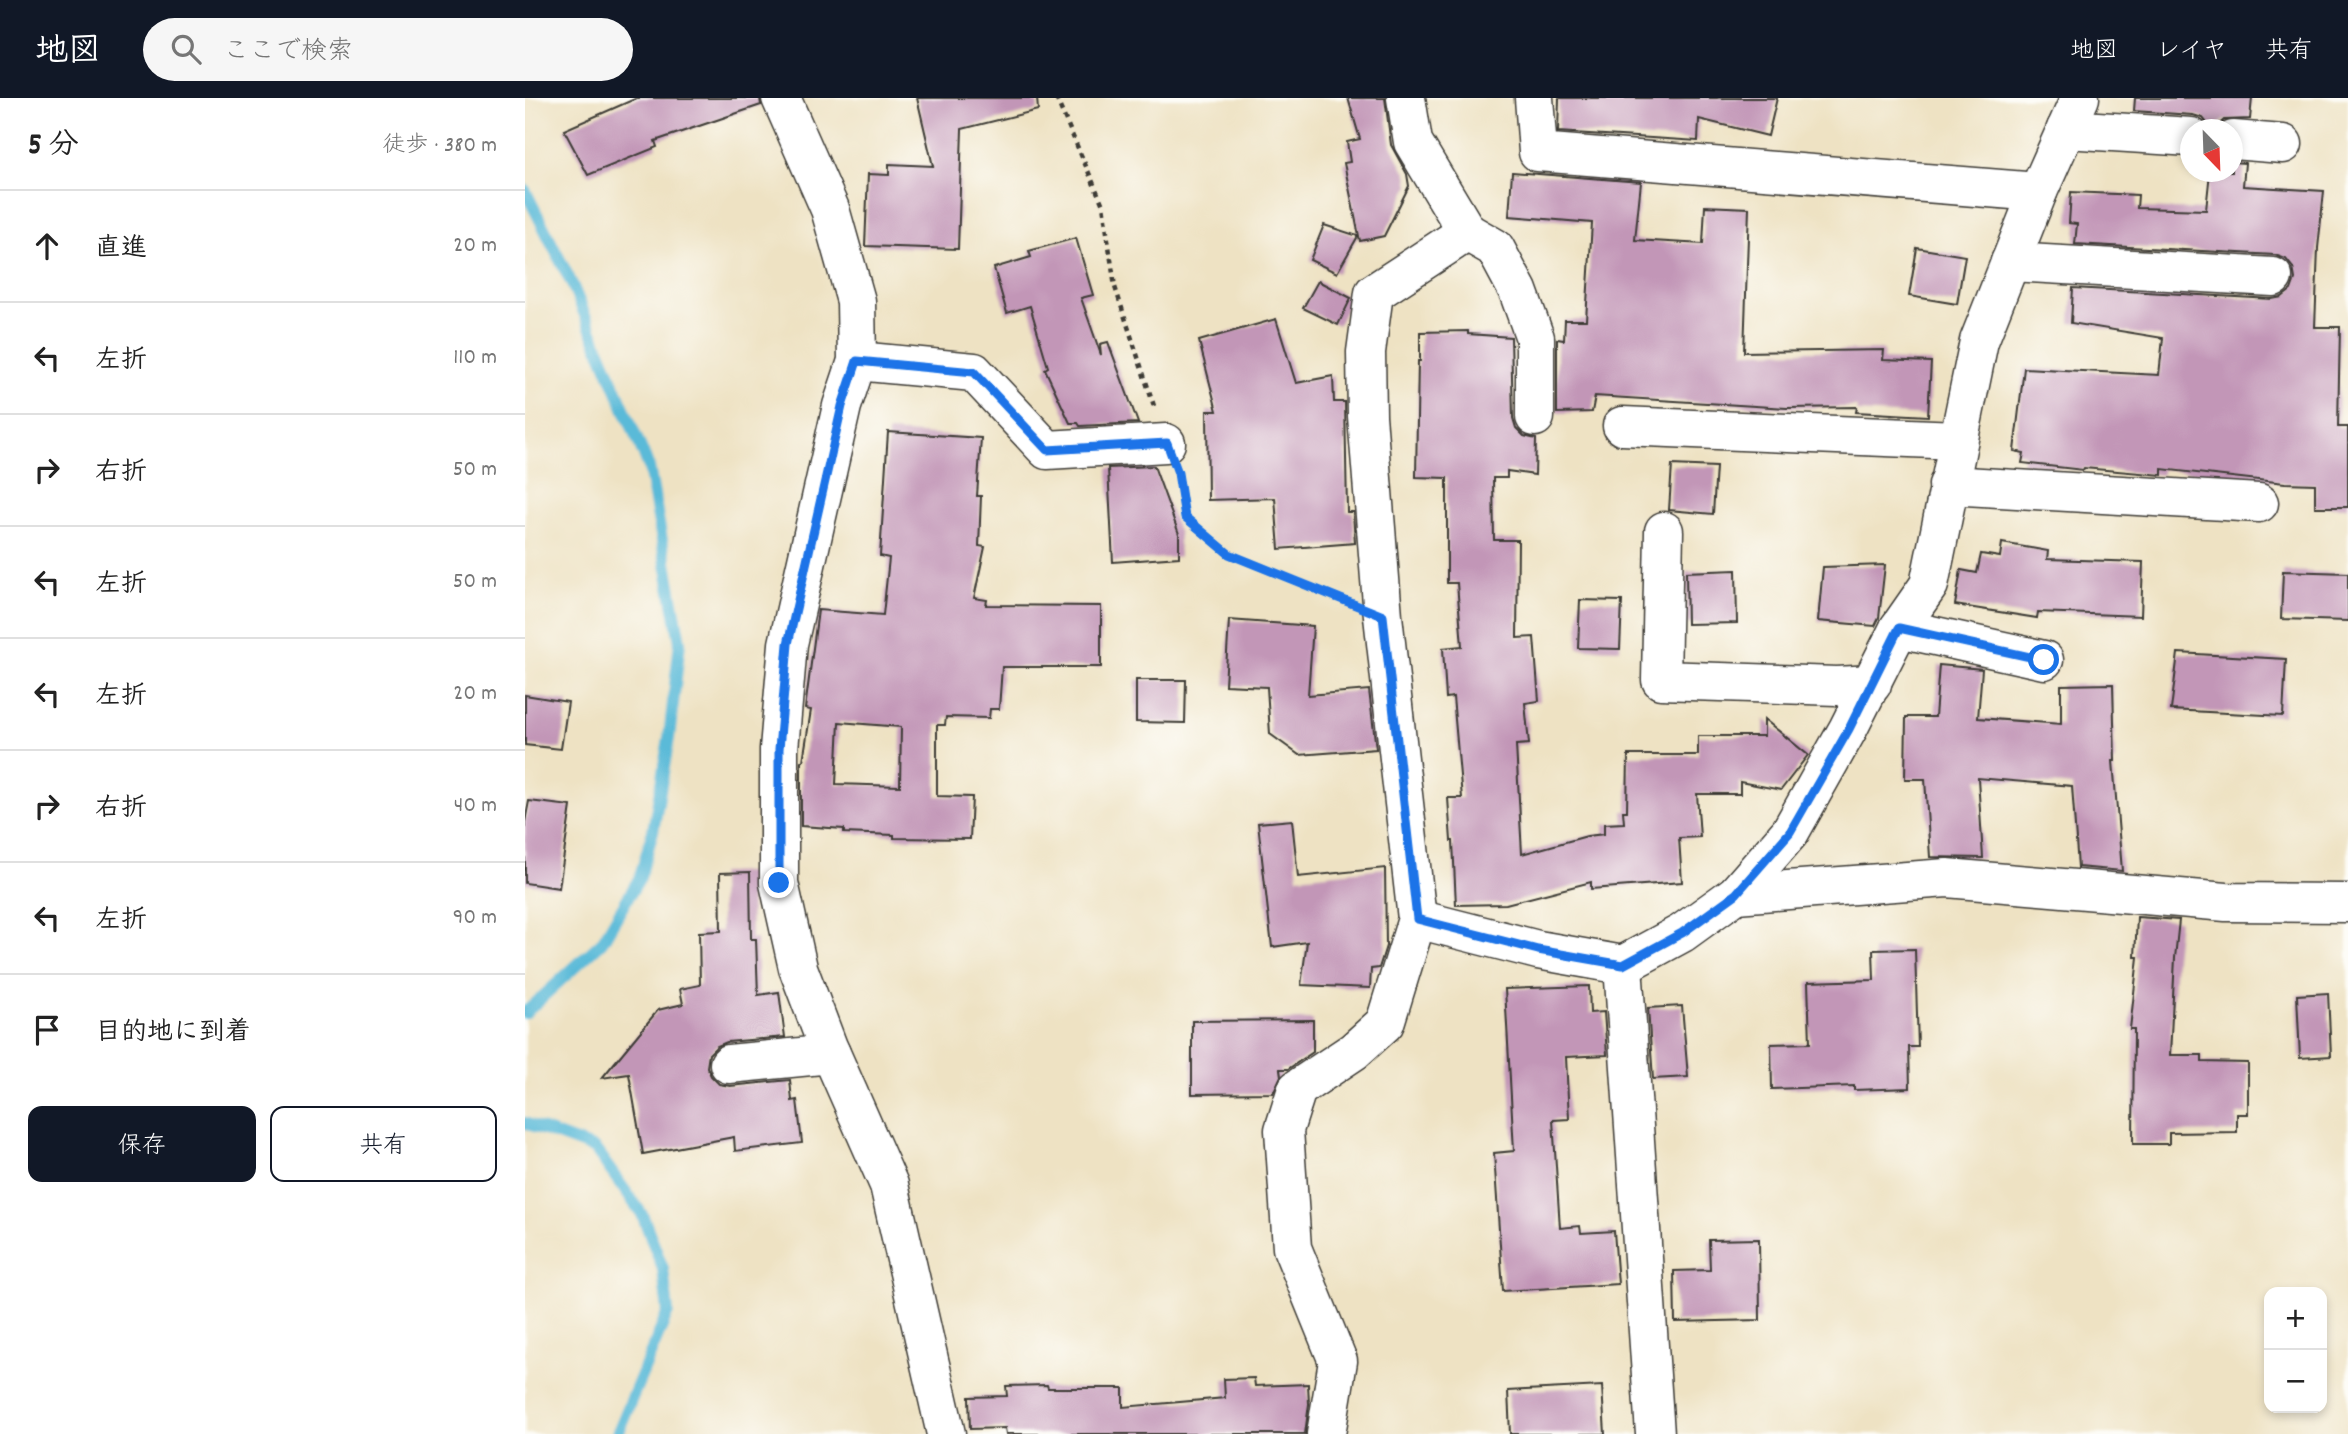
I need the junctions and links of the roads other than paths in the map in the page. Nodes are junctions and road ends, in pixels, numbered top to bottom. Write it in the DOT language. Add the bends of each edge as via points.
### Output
graph roads {
  1 [pos="781,98"];
  2 [pos="1406,98"];
  3 [pos="1534,98"];
  4 [pos="2073,113"];
  5 [pos="2180,135"];
  6 [pos="2243,141"];
  7 [pos="2283,144"];
  8 [pos="2038,192"];
  9 [pos="1467,232"];
  10 [pos="2010,262"];
  11 [pos="2273,277"];
  12 [pos="857,361"];
  13 [pos="1535,417"];
  14 [pos="1622,426"];
  15 [pos="1958,440"];
  16 [pos="1167,443"];
  17 [pos="1948,485"];
  18 [pos="2259,503"];
  19 [pos="1664,531"];
  20 [pos="1899,628"];
  21 [pos="2044,660"];
  22 [pos="1872,684"];
  23 [pos="1736,894"];
  24 [pos="2348,905"];
  25 [pos="1417,919"];
  26 [pos="1623,965"];
  27 [pos="831,1054"];
  28 [pos="729,1064"];
  29 [pos="946,1434"];
  30 [pos="1326,1434"];
  31 [pos="1655,1434"];
  1 -- 12 [label="street" via="830,209 856,301"];
  2 -- 9 [label="street" via="1413,142"];
  3 -- 8 [label="street" via="1538,152"];
  4 -- 5 [label="street"];
  4 -- 8 [label="street"];
  6 -- 7 [label="street"];
  8 -- 10 [label="street"];
  9 -- 13 [label="street" via="1496,248 1518,290 1535,338"];
  9 -- 25 [label="street" via="1374,293 1366,352 1383,616"];
  10 -- 11 [label="street"];
  10 -- 15 [label="street" via="1979,341"];
  12 -- 16 [label="street" via="974,372 1047,450"];
  12 -- 27 [label="street" via="842,406 788,644 779,749 779,883 798,968"];
  14 -- 15 [label="street"];
  15 -- 17 [label="street"];
  17 -- 18 [label="street"];
  17 -- 20 [label="street" via="1929,585"];
  19 -- 22 [label="street" via="1661,680"];
  20 -- 21 [label="street"];
  20 -- 22 [label="street"];
  22 -- 23 [label="street" via="1790,832"];
  23 -- 24 [label="street" via="1947,878 2226,902"];
  23 -- 26 [label="street" via="1682,933"];
  25 -- 26 [label="street" via="1538,950"];
  25 -- 30 [label="street" via="1385,1023 1354,1051 1297,1088 1284,1130 1292,1248 1338,1361"];
  26 -- 31 [label="street"];
  27 -- 28 [label="street"];
  27 -- 29 [label="street" via="889,1185"];
}
